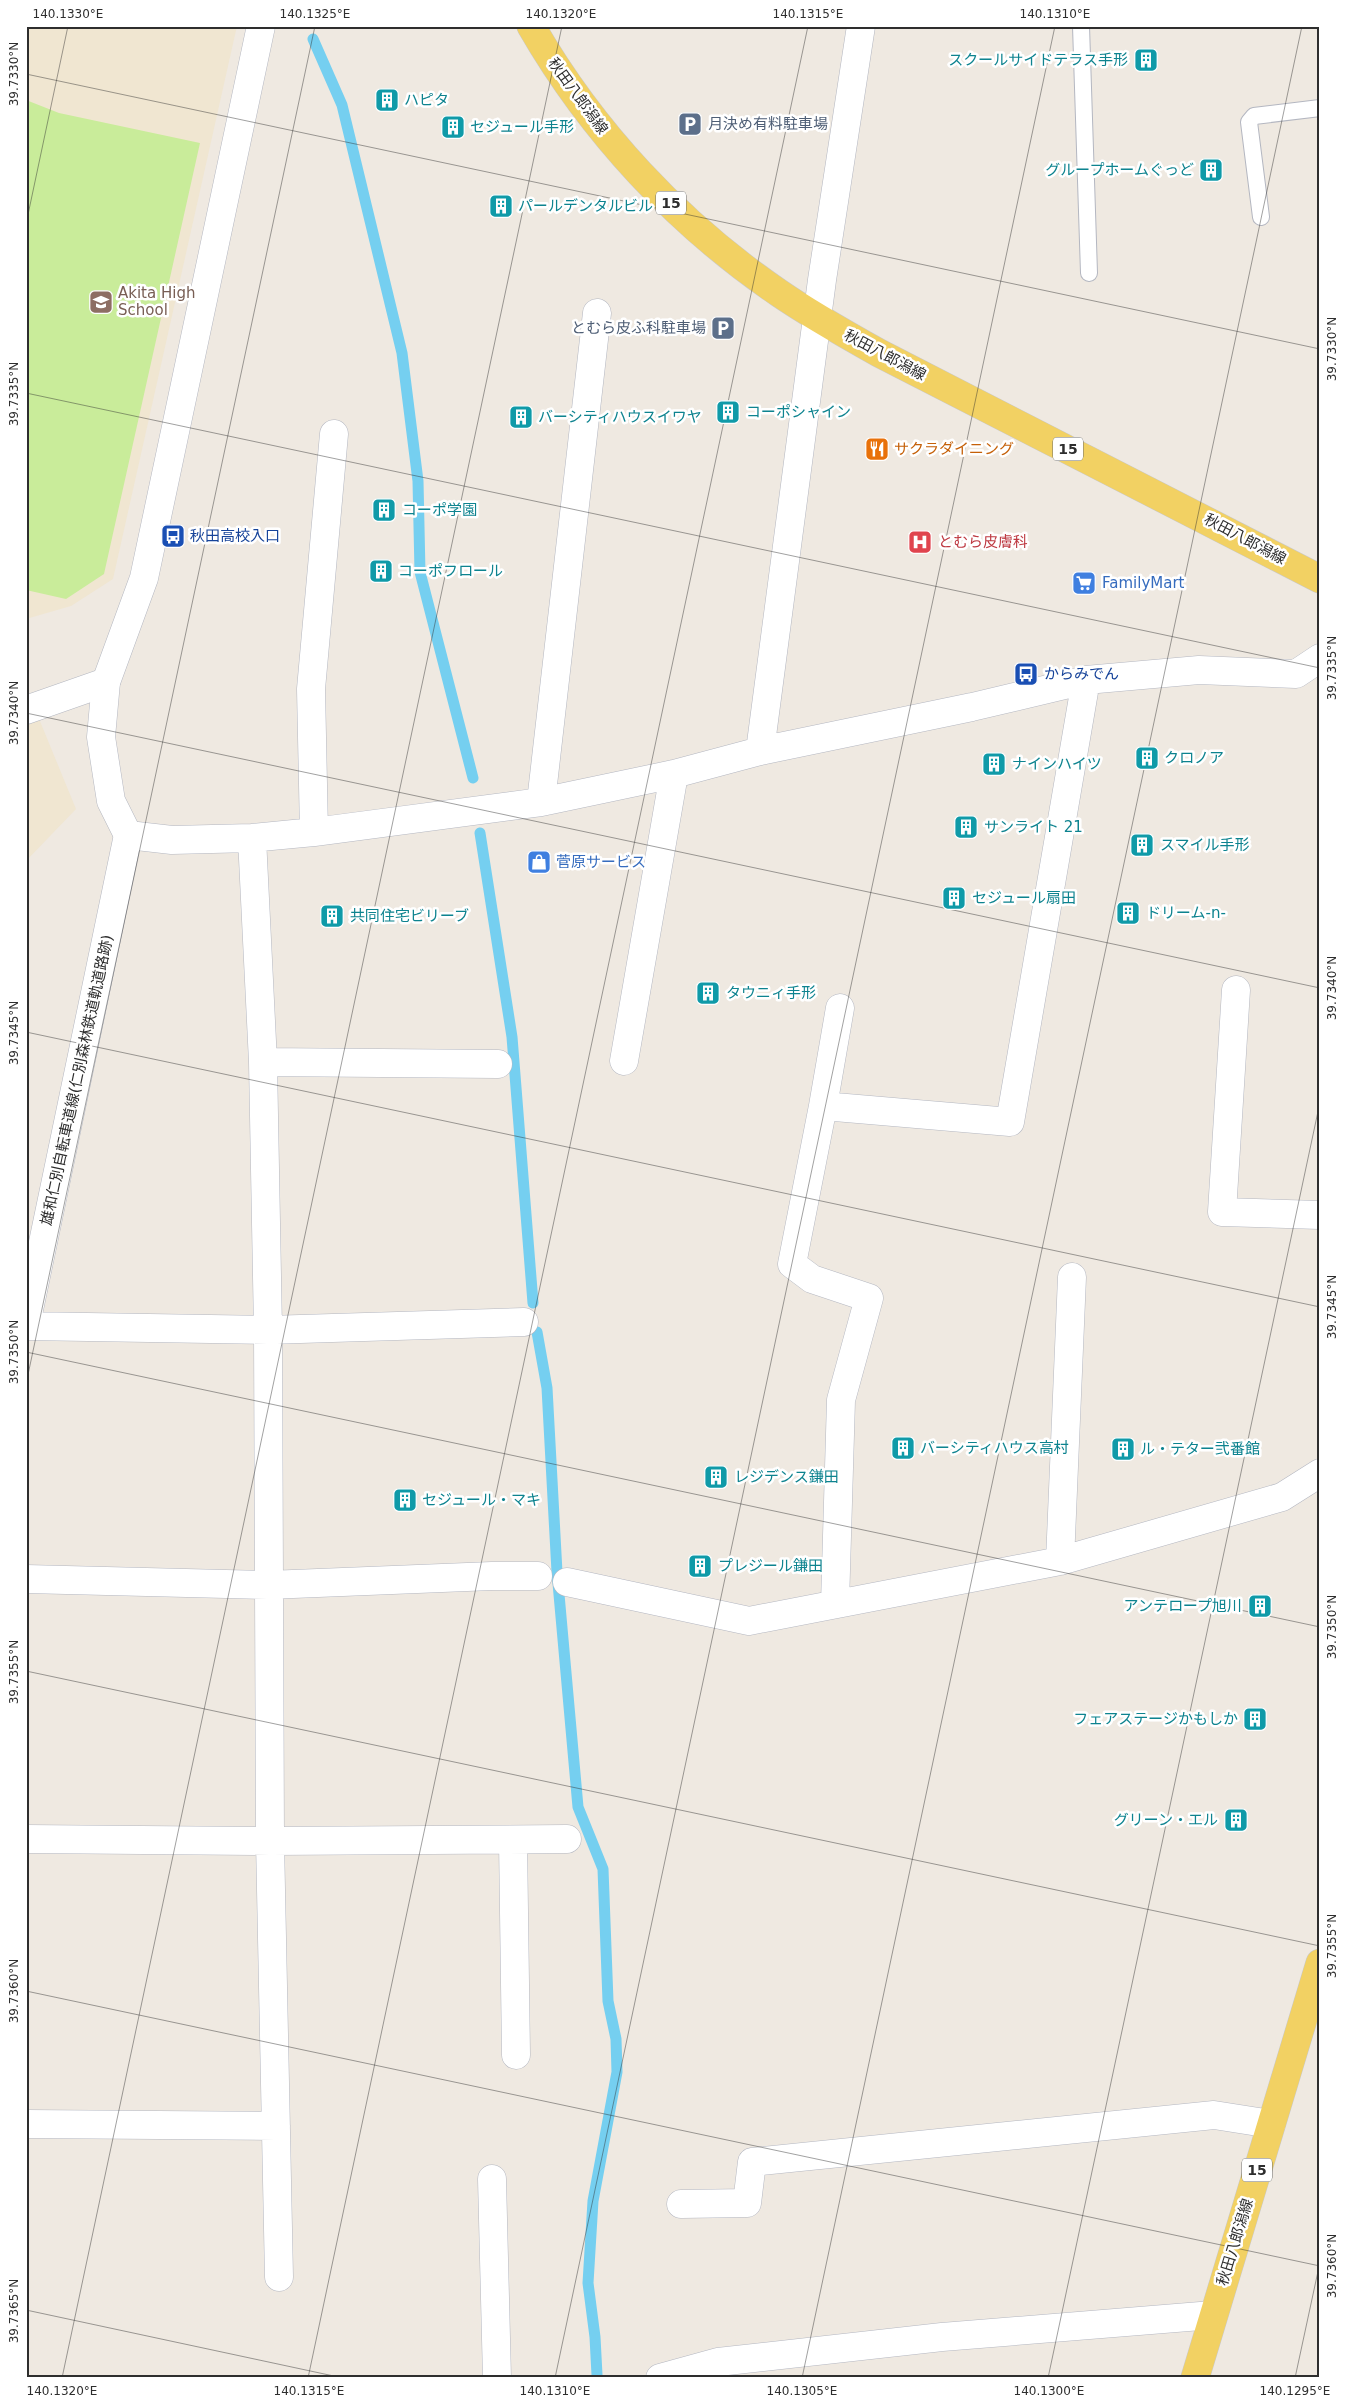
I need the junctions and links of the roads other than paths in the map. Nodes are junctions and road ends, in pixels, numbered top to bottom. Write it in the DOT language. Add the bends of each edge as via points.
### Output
graph roads {
  1 [pos="261,26"];
  2 [pos="531,26"];
  3 [pos="861,26"];
  4 [pos="1081,26"];
  5 [pos="1320,108"];
  6 [pos="1261,217"];
  7 [pos="1089,273"];
  8 [pos="597,314"];
  9 [pos="817,318"];
  10 [pos="334,434"];
  11 [pos="1320,579"];
  12 [pos="1320,658"];
  13 [pos="1086,680"];
  14 [pos="106,682"];
  15 [pos="26,710"];
  16 [pos="760,751"];
  17 [pos="674,774"];
  18 [pos="541,802"];
  19 [pos="314,832"];
  20 [pos="128,835"];
  21 [pos="252,838"];
  22 [pos="1236,990"];
  23 [pos="840,1008"];
  24 [pos="624,1061"];
  25 [pos="263,1062"];
  26 [pos="498,1064"];
  27 [pos="822,1106"];
  28 [pos="1320,1215"];
  29 [pos="1072,1277"];
  30 [pos="524,1322"];
  31 [pos="26,1325"];
  32 [pos="268,1330"];
  33 [pos="1320,1473"];
  34 [pos="1060,1561"];
  35 [pos="538,1576"];
  36 [pos="26,1579"];
  37 [pos="567,1582"];
  38 [pos="268,1585"];
  39 [pos="836,1604"];
  40 [pos="26,1839"];
  41 [pos="567,1839"];
  42 [pos="512,1840"];
  43 [pos="270,1841"];
  44 [pos="1320,1963"];
  45 [pos="516,2055"];
  46 [pos="26,2124"];
  47 [pos="1271,2124"];
  48 [pos="276,2126"];
  49 [pos="492,2179"];
  50 [pos="681,2204"];
  51 [pos="278,2277"];
  52 [pos="1213,2315"];
  53 [pos="718,2370"];
  54 [pos="497,2378"];
  55 [pos="660,2378"];
  56 [pos="1195,2378"];
  1 -- 14 [label="street" via="144,578"];
  2 -- 9 [label="main road, 秋田八郎潟線 / 15" via="584,108 658,191 740,264"];
  3 -- 9 [label="street"];
  4 -- 7 [label="lane"];
  5 -- 6 [label="lane" via="1263,113 1249,122"];
  8 -- 18 [label="street"];
  9 -- 11 [label="main road, 秋田八郎潟線 / 15" via="879,353"];
  9 -- 16 [label="street"];
  10 -- 19 [label="street" via="311,689"];
  12 -- 13 [label="street" via="1296,674 1199,670"];
  13 -- 16 [label="street"];
  13 -- 27 [label="street" via="1010,1122"];
  14 -- 15 [label="street"];
  14 -- 20 [label="street" via="101,737 111,801"];
  16 -- 17 [label="street"];
  17 -- 18 [label="street"];
  17 -- 24 [label="street"];
  18 -- 19 [label="street"];
  19 -- 21 [label="street"];
  20 -- 21 [label="street" via="172,840"];
  20 -- 31 [label="street, 雄和仁別自転車道線(仁別森林鉄道軌道路跡)"];
  21 -- 25 [label="street"];
  22 -- 28 [label="street" via="1222,1212"];
  23 -- 27 [label="street"];
  25 -- 26 [label="street"];
  25 -- 32 [label="street"];
  27 -- 39 [label="street" via="792,1264 812,1279 869,1298 841,1400"];
  29 -- 34 [label="street"];
  30 -- 32 [label="street"];
  31 -- 32 [label="street"];
  32 -- 38 [label="street"];
  33 -- 34 [label="street" via="1282,1497"];
  34 -- 39 [label="street"];
  35 -- 38 [label="street"];
  36 -- 38 [label="street"];
  37 -- 39 [label="street" via="749,1620"];
  38 -- 43 [label="street"];
  40 -- 43 [label="street"];
  41 -- 42 [label="street"];
  42 -- 43 [label="street"];
  42 -- 45 [label="street"];
  43 -- 48 [label="street"];
  44 -- 47 [label="main road, 秋田八郎潟線 / 15"];
  46 -- 48 [label="street"];
  47 -- 50 [label="street" via="1214,2115 752,2162 747,2203"];
  47 -- 52 [label="main road, 秋田八郎潟線 / 15"];
  48 -- 51 [label="street"];
  49 -- 54 [label="street"];
  52 -- 53 [label="street" via="942,2337"];
  52 -- 56 [label="main road, 秋田八郎潟線 / 15"];
  53 -- 55 [label="street"];
}
